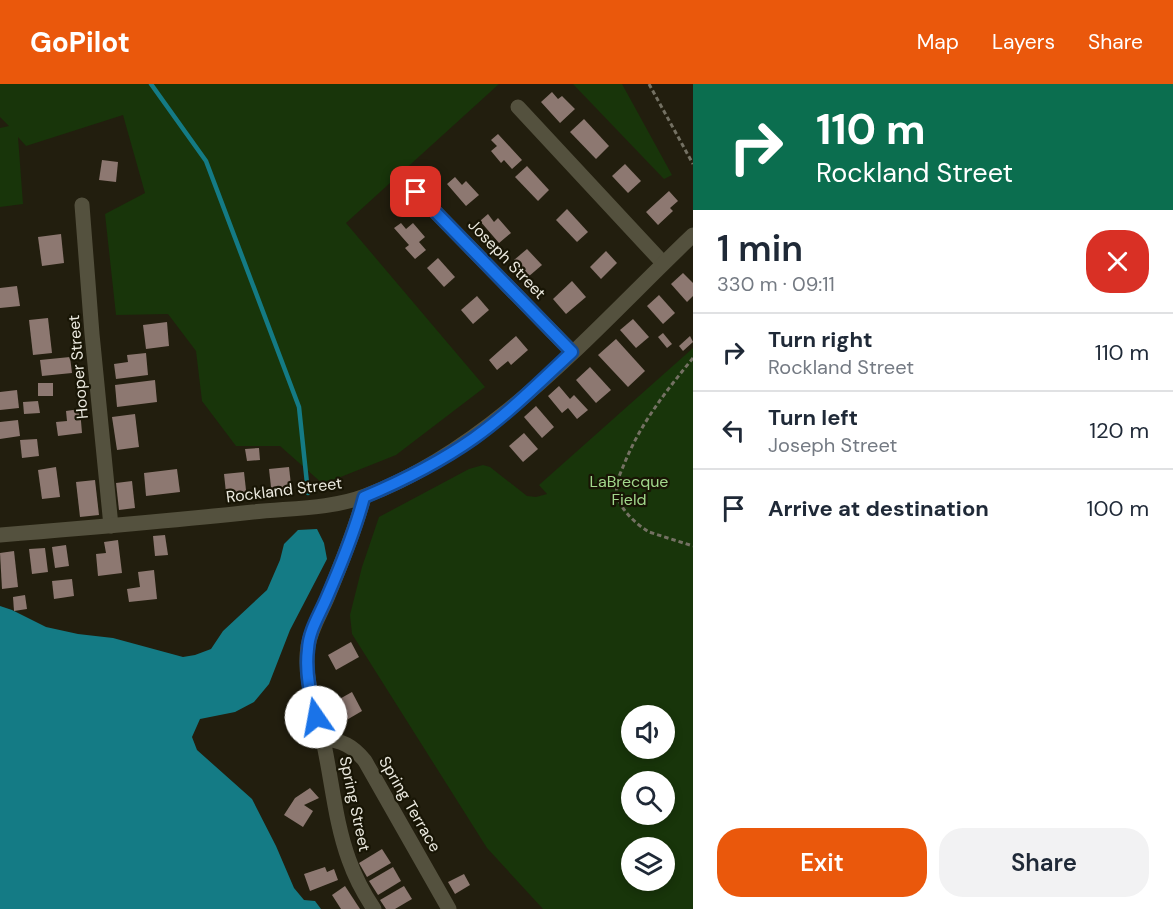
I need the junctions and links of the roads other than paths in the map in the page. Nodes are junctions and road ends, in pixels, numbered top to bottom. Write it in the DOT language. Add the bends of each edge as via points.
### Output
graph roads {
  1 [pos="518,107"];
  2 [pos="416,192"];
  3 [pos="82,205"];
  4 [pos="693,235"];
  5 [pos="663,263"];
  6 [pos="572,352"];
  7 [pos="364,497"];
  8 [pos="111,526"];
  9 [pos="0,534"];
  10 [pos="322,738"];
  11 [pos="374,909"];
  12 [pos="449,909"];
  1 -- 5 [label="street"];
  2 -- 6 [label="street, Joseph Street"];
  3 -- 8 [label="street, Hooper Street"];
  4 -- 5 [label="street, Rockland Street"];
  5 -- 6 [label="street, Rockland Street"];
  6 -- 7 [label="street, Rockland Street" via="474,438 417,473"];
  7 -- 8 [label="street, Rockland Street" via="326,505"];
  7 -- 10 [label="street, Spring Street" via="308,647 310,692"];
  8 -- 9 [label="street, Rockland Street"];
  10 -- 11 [label="street, Spring Street" via="344,846"];
  10 -- 12 [label="street, Spring Terrace" via="344,742 365,760"];
}
